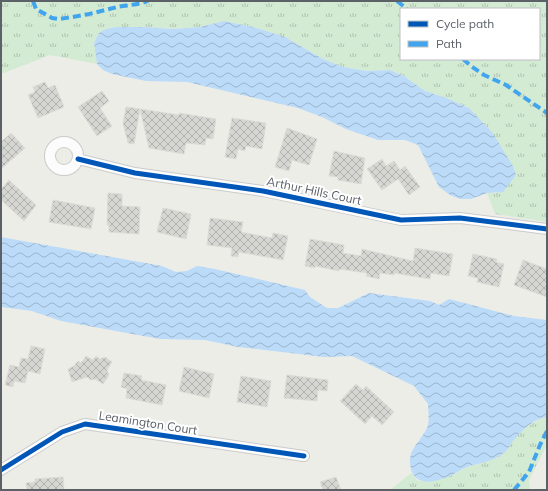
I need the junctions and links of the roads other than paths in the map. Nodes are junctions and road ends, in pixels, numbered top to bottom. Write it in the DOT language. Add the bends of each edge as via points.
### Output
graph roads {
  1 [pos="78,159"];
  2 [pos="547,229"];
  3 [pos="304,456"];
  4 [pos="1,470"];
  1 -- 2 [label="street, Arthur Hills Court" via="134,173 263,191 401,220 460,218"];
  3 -- 4 [label="street, Leamington Court" via="86,424 62,432"];
}
